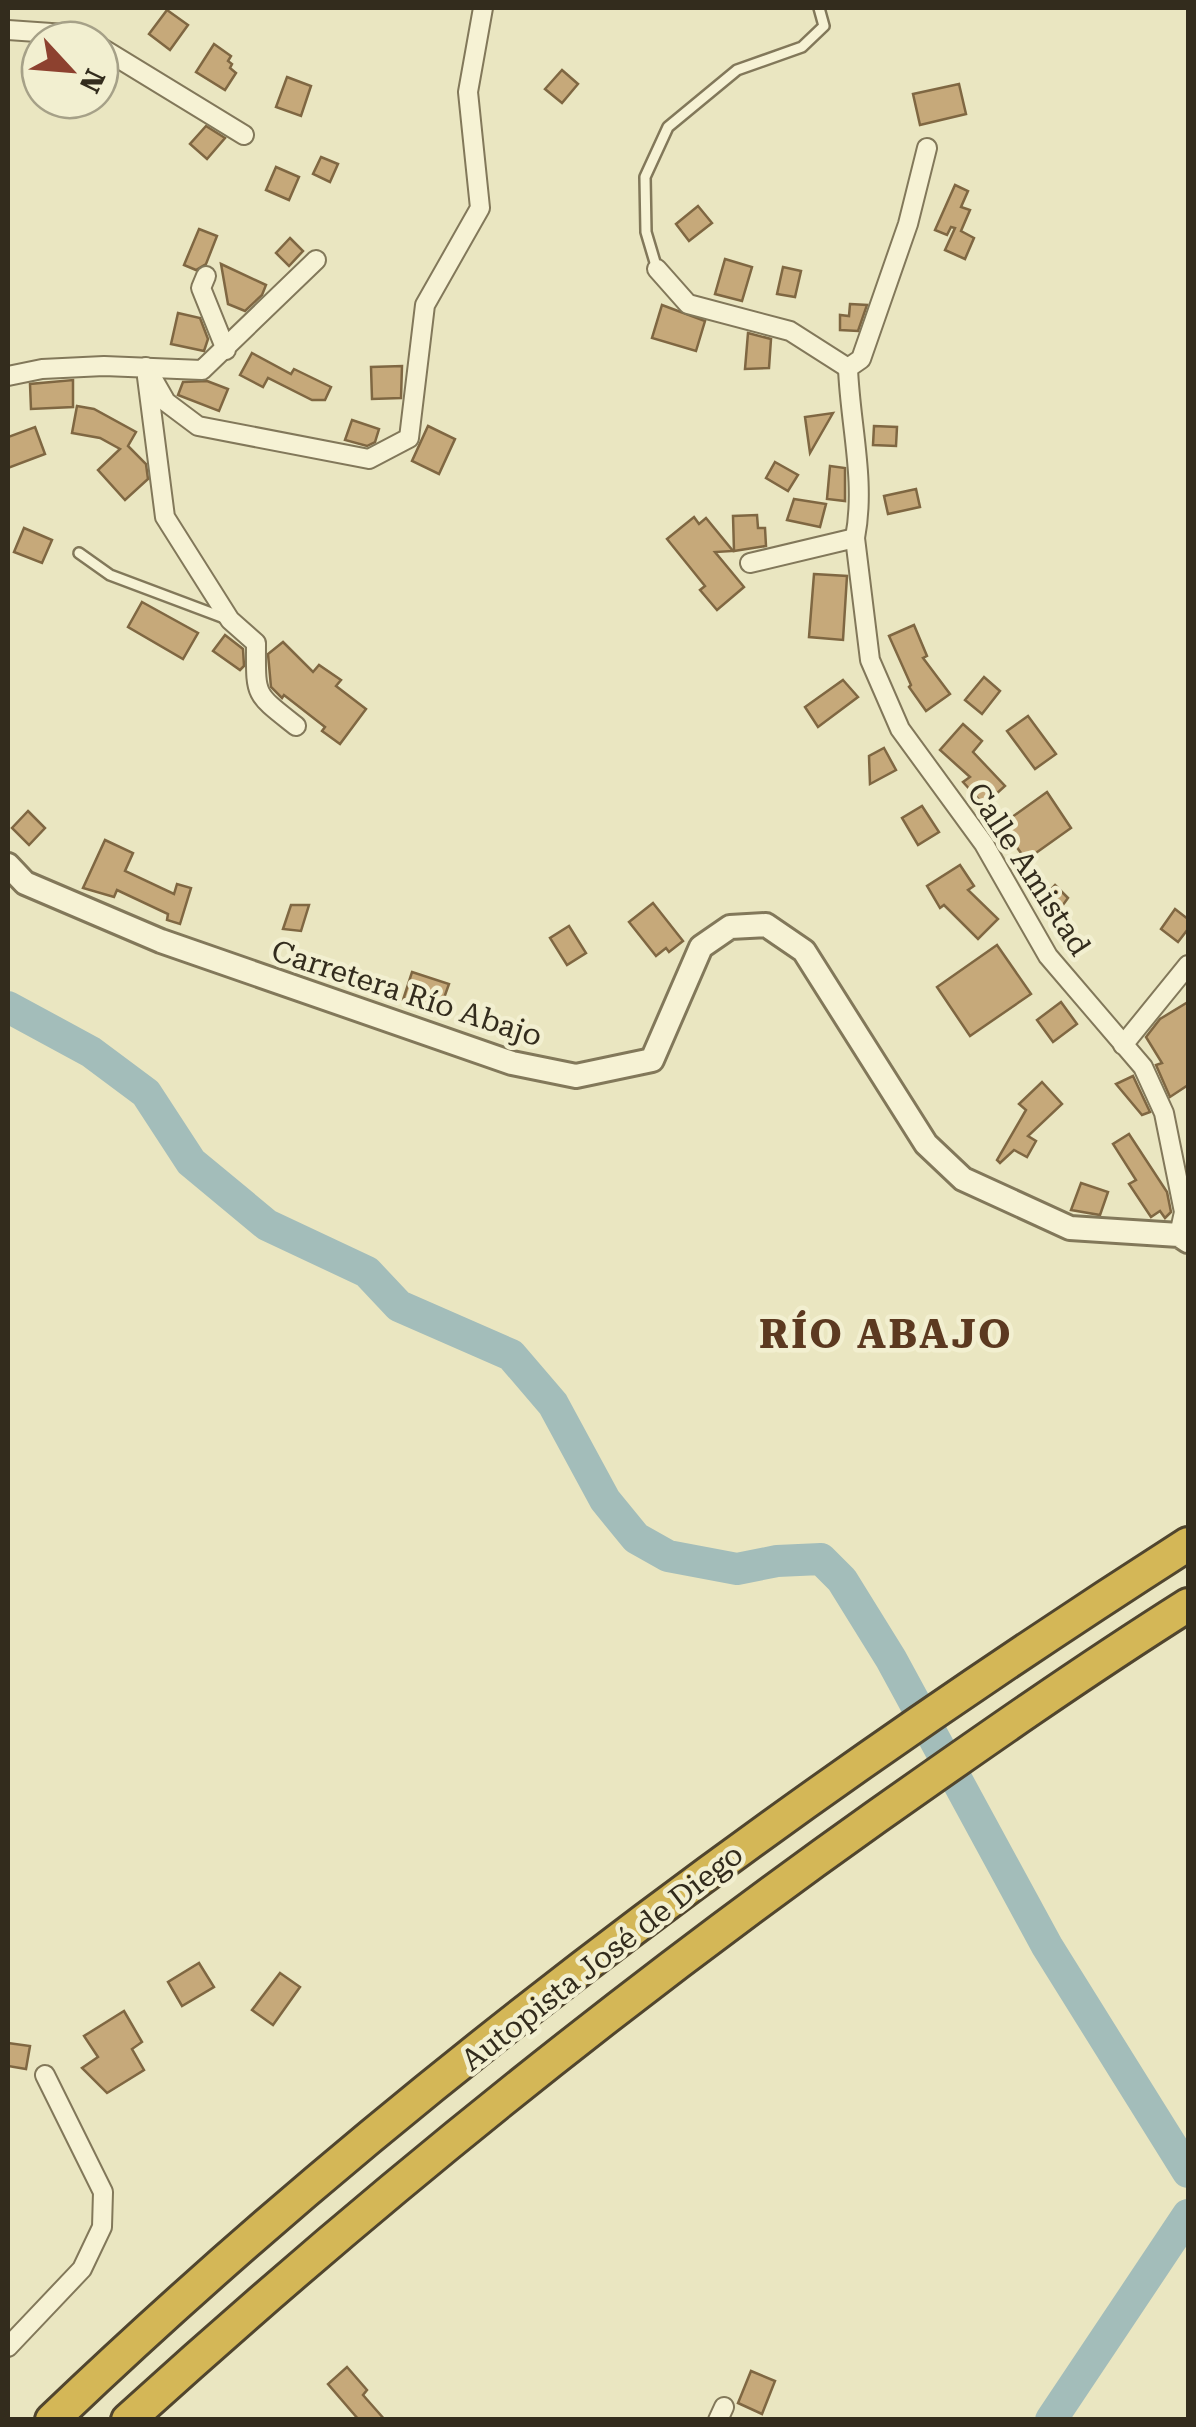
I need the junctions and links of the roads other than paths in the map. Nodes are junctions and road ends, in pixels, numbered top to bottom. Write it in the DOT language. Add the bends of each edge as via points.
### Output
graph roads {
  1 [pos="483,8"];
  2 [pos="818,8"];
  3 [pos="120,59"];
  4 [pos="244,135"];
  5 [pos="927,148"];
  6 [pos="316,260"];
  7 [pos="656,269"];
  8 [pos="206,276"];
  9 [pos="226,350"];
  10 [pos="146,367"];
  11 [pos="848,368"];
  12 [pos="8,376"];
  13 [pos="856,529"];
  14 [pos="80,553"];
  15 [pos="750,563"];
  16 [pos="230,620"];
  17 [pos="296,726"];
  18 [pos="8,865"];
  19 [pos="1188,965"];
  20 [pos="1124,1045"];
  21 [pos="1184,1238"];
  22 [pos="1188,1544"];
  23 [pos="1188,1605"];
  24 [pos="44,2074"];
  25 [pos="8,2347"];
  26 [pos="52,2420"];
  27 [pos="128,2420"];
  1 -- 10 [label="street" via="468,92 480,208 426,305 409,438 368,459 198,426 166,402"];
  2 -- 7 [label="lane" via="824,26 802,46 737,70 668,127 646,178 646,232"];
  3 -- 4 [label="street"];
  5 -- 11 [label="street" via="861,359"];
  6 -- 9 [label="street"];
  7 -- 11 [label="street" via="688,304 790,330"];
  8 -- 9 [label="street" via="201,288"];
  9 -- 10 [label="street" via="202,370"];
  10 -- 12 [label="street"];
  10 -- 16 [label="street" via="165,517"];
  11 -- 13 [label="street, Calle Amistad"];
  13 -- 15 [label="street"];
  13 -- 20 [label="street, Calle Amistad" via="870,660 900,729 984,844 1048,956"];
  14 -- 16 [label="lane" via="110,575"];
  16 -- 17 [label="street" via="256,644 259,692"];
  18 -- 21 [label="street, Carretera Río Abajo" via="25,883 161,941 512,1063 576,1076 652,1060 701,947 730,927 766,925 804,951 926,1144 962,1179 1070,1228"];
  19 -- 20 [label="street"];
  20 -- 21 [label="street, Calle Amistad" via="1164,1112"];
  22 -- 26 [label="highway, Autopista José de Diego" via="819,1793 656,1912 324,2178"];
  23 -- 27 [label="highway, Autopista José de Diego" via="948,1766 650,1982 342,2229"];
  24 -- 25 [label="street" via="103,2192 102,2227 82,2268"];
}
